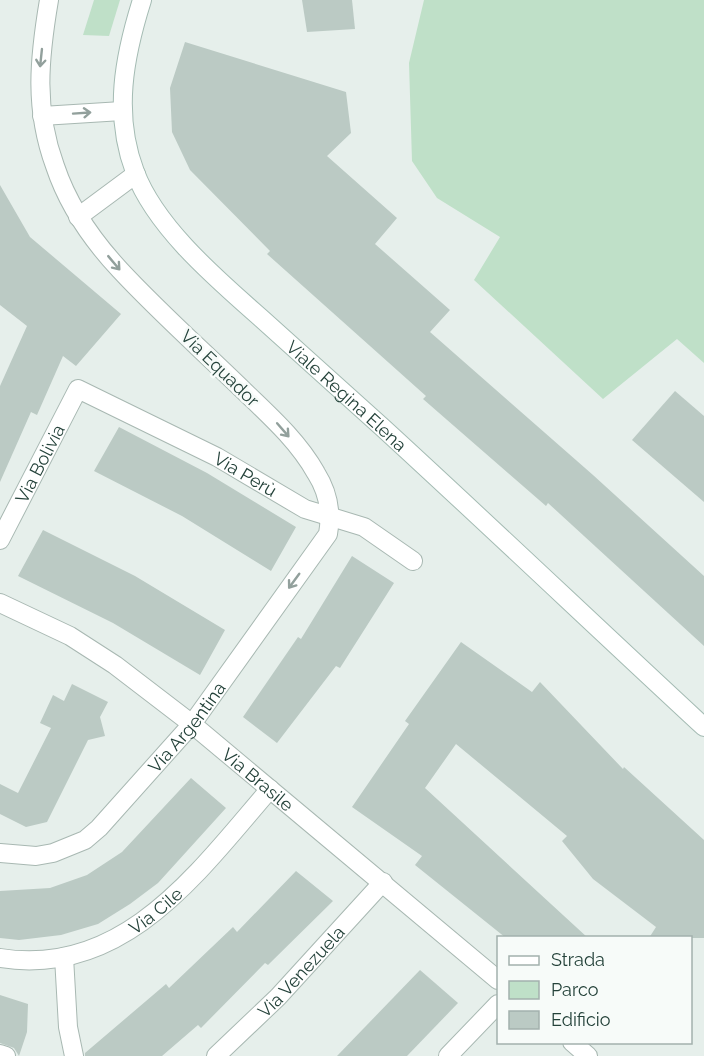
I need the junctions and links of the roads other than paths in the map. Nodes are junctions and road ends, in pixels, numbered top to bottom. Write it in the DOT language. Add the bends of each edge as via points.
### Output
graph roads {
  1 [pos="49,0"];
  2 [pos="142,0"];
  3 [pos="122,111"];
  4 [pos="42,116"];
  5 [pos="135,174"];
  6 [pos="78,218"];
  7 [pos="78,389"];
  8 [pos="329,525"];
  9 [pos="0,540"];
  10 [pos="413,561"];
  11 [pos="0,603"];
  12 [pos="192,724"];
  13 [pos="704,727"];
  14 [pos="270,789"];
  15 [pos="0,853"];
  16 [pos="383,882"];
  17 [pos="64,957"];
  18 [pos="0,958"];
  19 [pos="497,979"];
  20 [pos="497,1005"];
  21 [pos="574,1044"];
  22 [pos="0,1054"];
  23 [pos="6,1056"];
  24 [pos="74,1056"];
  25 [pos="216,1056"];
  26 [pos="448,1056"];
  27 [pos="588,1056"];
  1 -- 4 [label="street, Via Equador, one-way" via="40,70"];
  2 -- 3 [label="street, Viale Regina Elena" via="123,86"];
  4 -- 3 [label="street, one-way"];
  3 -- 5 [label="street, Viale Regina Elena"];
  4 -- 6 [label="street, Via Equador" via="55,166"];
  5 -- 6 [label="street"];
  5 -- 13 [label="street, Viale Regina Elena" via="151,203 211,273"];
  6 -- 8 [label="street, Via Equador, one-way" via="118,268 300,449 326,494"];
  7 -- 8 [label="street, Via Perù" via="217,457"];
  7 -- 9 [label="street, Via Bolivia"];
  8 -- 10 [label="street, Via Perù" via="364,527"];
  8 -- 12 [label="street, Via Argentina, one-way"];
  11 -- 12 [label="street, Via Brasile" via="86,646"];
  12 -- 14 [label="street, Via Brasile"];
  12 -- 15 [label="street, Via Argentina" via="113,815 85,840 36,856"];
  14 -- 16 [label="street, Via Brasile"];
  14 -- 17 [label="street, Via Cile" via="180,891 159,909 114,940"];
  16 -- 19 [label="street, Via Brasile"];
  16 -- 25 [label="street, Via Venezuela" via="278,997"];
  17 -- 18 [label="street, Via Cile"];
  17 -- 24 [label="street" via="68,1027"];
  20 -- 26 [label="street"];
  21 -- 27 [label="street"];
  22 -- 23 [label="street"];
}
